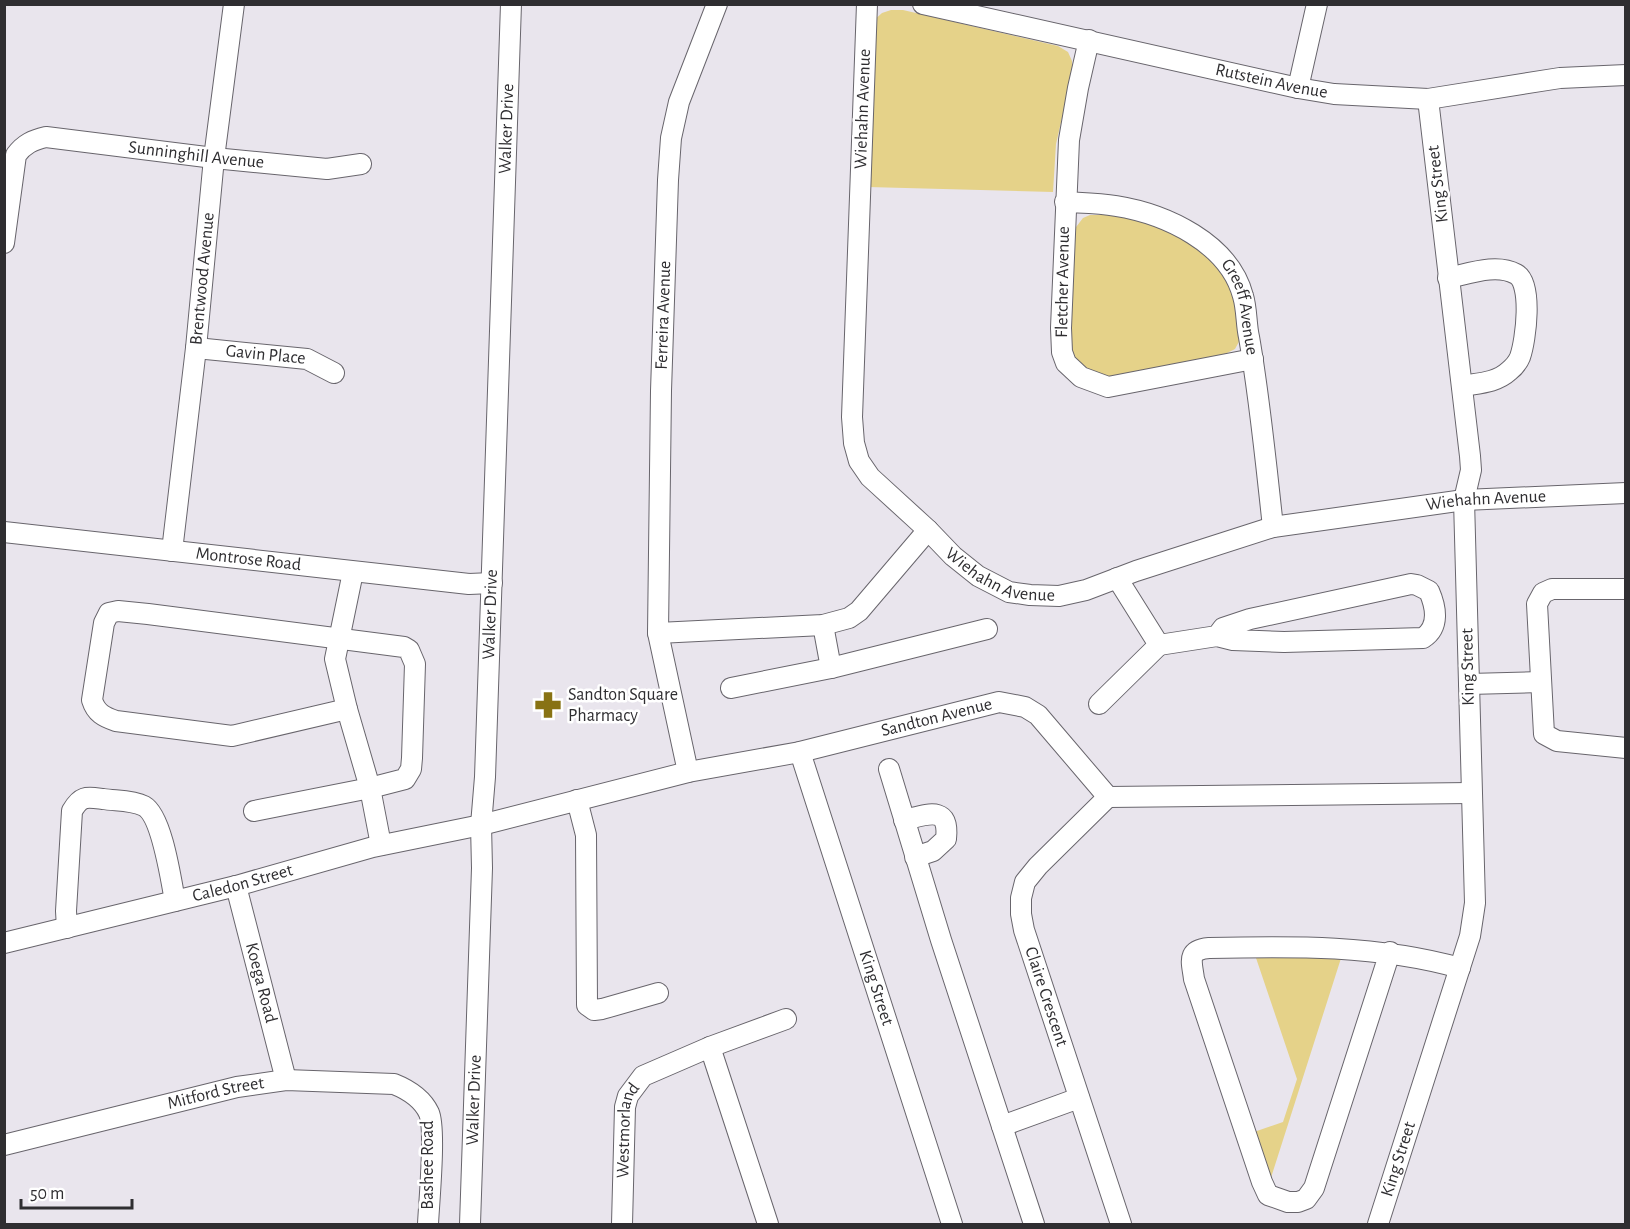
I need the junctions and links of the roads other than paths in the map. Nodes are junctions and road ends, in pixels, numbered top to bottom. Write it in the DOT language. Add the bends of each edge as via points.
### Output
graph roads {
  1 [pos="234,4"];
  2 [pos="511,4"];
  3 [pos="717,4"];
  4 [pos="867,4"];
  5 [pos="923,4"];
  6 [pos="1317,4"];
  7 [pos="1089,40"];
  8 [pos="1626,75"];
  9 [pos="1298,88"];
  10 [pos="1428,99"];
  11 [pos="214,159"];
  12 [pos="361,164"];
  13 [pos="1065,202"];
  14 [pos="4,243"];
  15 [pos="1448,279"];
  16 [pos="196,348"];
  17 [pos="1253,359"];
  18 [pos="334,373"];
  19 [pos="1462,386"];
  20 [pos="1626,493"];
  21 [pos="1464,500"];
  22 [pos="1273,528"];
  23 [pos="928,530"];
  24 [pos="4,532"];
  25 [pos="172,551"];
  26 [pos="353,572"];
  27 [pos="1117,578"];
  28 [pos="492,583"];
  29 [pos="1626,589"];
  30 [pos="823,625"];
  31 [pos="987,629"];
  32 [pos="658,633"];
  33 [pos="1216,636"];
  34 [pos="340,639"];
  35 [pos="1159,645"];
  36 [pos="831,668"];
  37 [pos="1540,682"];
  38 [pos="1469,684"];
  39 [pos="731,688"];
  40 [pos="1100,704"];
  41 [pos="347,709"];
  42 [pos="1626,748"];
  43 [pos="800,752"];
  44 [pos="889,769"];
  45 [pos="688,772"];
  46 [pos="370,788"];
  47 [pos="1471,793"];
  48 [pos="1108,797"];
  49 [pos="577,800"];
  50 [pos="254,811"];
  51 [pos="904,820"];
  52 [pos="481,825"];
  53 [pos="381,845"];
  54 [pos="915,857"];
  55 [pos="236,886"];
  56 [pos="175,901"];
  57 [pos="67,928"];
  58 [pos="4,943"];
  59 [pos="1390,952"];
  60 [pos="1460,968"];
  61 [pos="658,993"];
  62 [pos="786,1019"];
  63 [pos="710,1047"];
  64 [pos="286,1080"];
  65 [pos="1079,1098"];
  66 [pos="424,1106"];
  67 [pos="1002,1126"];
  68 [pos="4,1145"];
  69 [pos="428,1224"];
  70 [pos="470,1224"];
  71 [pos="622,1224"];
  72 [pos="768,1224"];
  73 [pos="952,1224"];
  74 [pos="1034,1224"];
  75 [pos="1120,1224"];
  76 [pos="1378,1224"];
  1 -- 11 [label="street, Brentwood Avenue"];
  2 -- 28 [label="street, Walker Drive"];
  3 -- 32 [label="street, Ferreira Avenue" via="679,102 671,138 661,391"];
  4 -- 23 [label="street, Wiehahn Avenue" via="854,443 859,461 870,477"];
  5 -- 7 [label="street, Rutstein Avenue"];
  6 -- 9 [label="street"];
  7 -- 9 [label="street, Rutstein Avenue"];
  7 -- 13 [label="street, Fletcher Avenue" via="1069,140"];
  8 -- 10 [label="street, Rutstein Avenue" via="1560,78"];
  9 -- 10 [label="street, Rutstein Avenue"];
  10 -- 15 [label="street, King Street"];
  11 -- 12 [label="street, Sunninghill Avenue" via="327,169"];
  11 -- 14 [label="street, Sunninghill Avenue" via="46,137 31,141 16,155"];
  11 -- 16 [label="street, Brentwood Avenue"];
  13 -- 17 [label="street, Greeff Avenue" via="1116,206 1158,217 1201,240 1219,255 1233,272 1243,296"];
  13 -- 17 [label="street, Fletcher Avenue" via="1062,352 1074,372 1108,387"];
  15 -- 19 [label="street, King Street"];
  15 -- 19 [label="street" via="1485,270 1506,270 1521,277 1525,284 1520,358 1494,381"];
  16 -- 18 [label="street, Gavin Place" via="307,359"];
  16 -- 25 [label="street, Brentwood Avenue"];
  17 -- 22 [label="street, Greeff Avenue"];
  19 -- 21 [label="street, King Street" via="1471,470"];
  20 -- 21 [label="street, Wiehahn Avenue"];
  21 -- 22 [label="street, Wiehahn Avenue"];
  21 -- 38 [label="street, King Street"];
  22 -- 27 [label="street, Wiehahn Avenue"];
  23 -- 27 [label="street, Wiehahn Avenue" via="978,576 1009,592 1059,596"];
  23 -- 30 [label="street" via="859,611"];
  24 -- 25 [label="street, Montrose Road"];
  25 -- 26 [label="street, Montrose Road"];
  26 -- 28 [label="street, Montrose Road"];
  26 -- 34 [label="street"];
  27 -- 35 [label="street"];
  28 -- 52 [label="street, Walker Drive"];
  29 -- 37 [label="street" via="1552,589 1543,593 1537,604"];
  30 -- 32 [label="street"];
  30 -- 36 [label="street"];
  31 -- 36 [label="street"];
  32 -- 45 [label="street, Ferreira Avenue"];
  33 -- 33 [label="street" via="1284,642 1423,638 1433,628 1434,604 1429,591 1411,584 1250,619 1222,628"];
  33 -- 35 [label="street"];
  34 -- 41 [label="street" via="335,659"];
  34 -- 41 [label="street" via="113,611 104,623 92,700 100,714 116,721 232,736"];
  34 -- 46 [label="street" via="404,647 415,659 411,769 405,778"];
  35 -- 40 [label="street"];
  36 -- 39 [label="street"];
  37 -- 38 [label="street"];
  37 -- 42 [label="street" via="1543,730 1548,738"];
  38 -- 47 [label="street, King Street"];
  41 -- 46 [label="street"];
  43 -- 45 [label="street, Sandton Avenue"];
  43 -- 48 [label="street, Sandton Avenue" via="983,705 1011,703 1038,715"];
  43 -- 73 [label="street, King Street"];
  44 -- 51 [label="street"];
  45 -- 49 [label="street, Sandton Avenue"];
  46 -- 50 [label="street"];
  46 -- 53 [label="street"];
  47 -- 48 [label="street"];
  47 -- 60 [label="street, King Street" via="1475,903"];
  48 -- 65 [label="street, Claire Crescent" via="1038,866 1025,882 1021,898 1024,930"];
  49 -- 52 [label="street, Sandton Avenue"];
  49 -- 61 [label="street" via="586,834 587,1005 594,1010 602,1009"];
  51 -- 54 [label="street"];
  51 -- 54 [label="street" via="932,813 945,820 946,839 933,851"];
  52 -- 53 [label="street, Caledon Street"];
  52 -- 70 [label="street, Walker Drive"];
  53 -- 55 [label="street, Caledon Street"];
  54 -- 67 [label="street"];
  55 -- 56 [label="street, Caledon Street"];
  55 -- 64 [label="street, Koega Road"];
  56 -- 57 [label="street, Caledon Street"];
  56 -- 57 [label="street" via="154,815 137,804 86,797 72,811"];
  57 -- 58 [label="street, Caledon Street"];
  59 -- 59 [label="street" via="1296,946 1209,948 1197,951 1191,958 1194,979 1262,1182 1268,1195 1278,1200 1298,1202 1306,1199 1314,1188"];
  59 -- 60 [label="street"];
  60 -- 76 [label="street, King Street"];
  62 -- 63 [label="street, Westmorland"];
  63 -- 71 [label="street, Westmorland" via="643,1076 628,1096"];
  63 -- 72 [label="street"];
  64 -- 66 [label="street, Mitford Street" via="394,1084 411,1092"];
  64 -- 68 [label="street, Mitford Street" via="237,1087"];
  65 -- 67 [label="street"];
  65 -- 75 [label="street, Claire Crescent"];
  66 -- 69 [label="street, Bashee Road" via="431,1124"];
  67 -- 74 [label="street"];
}
